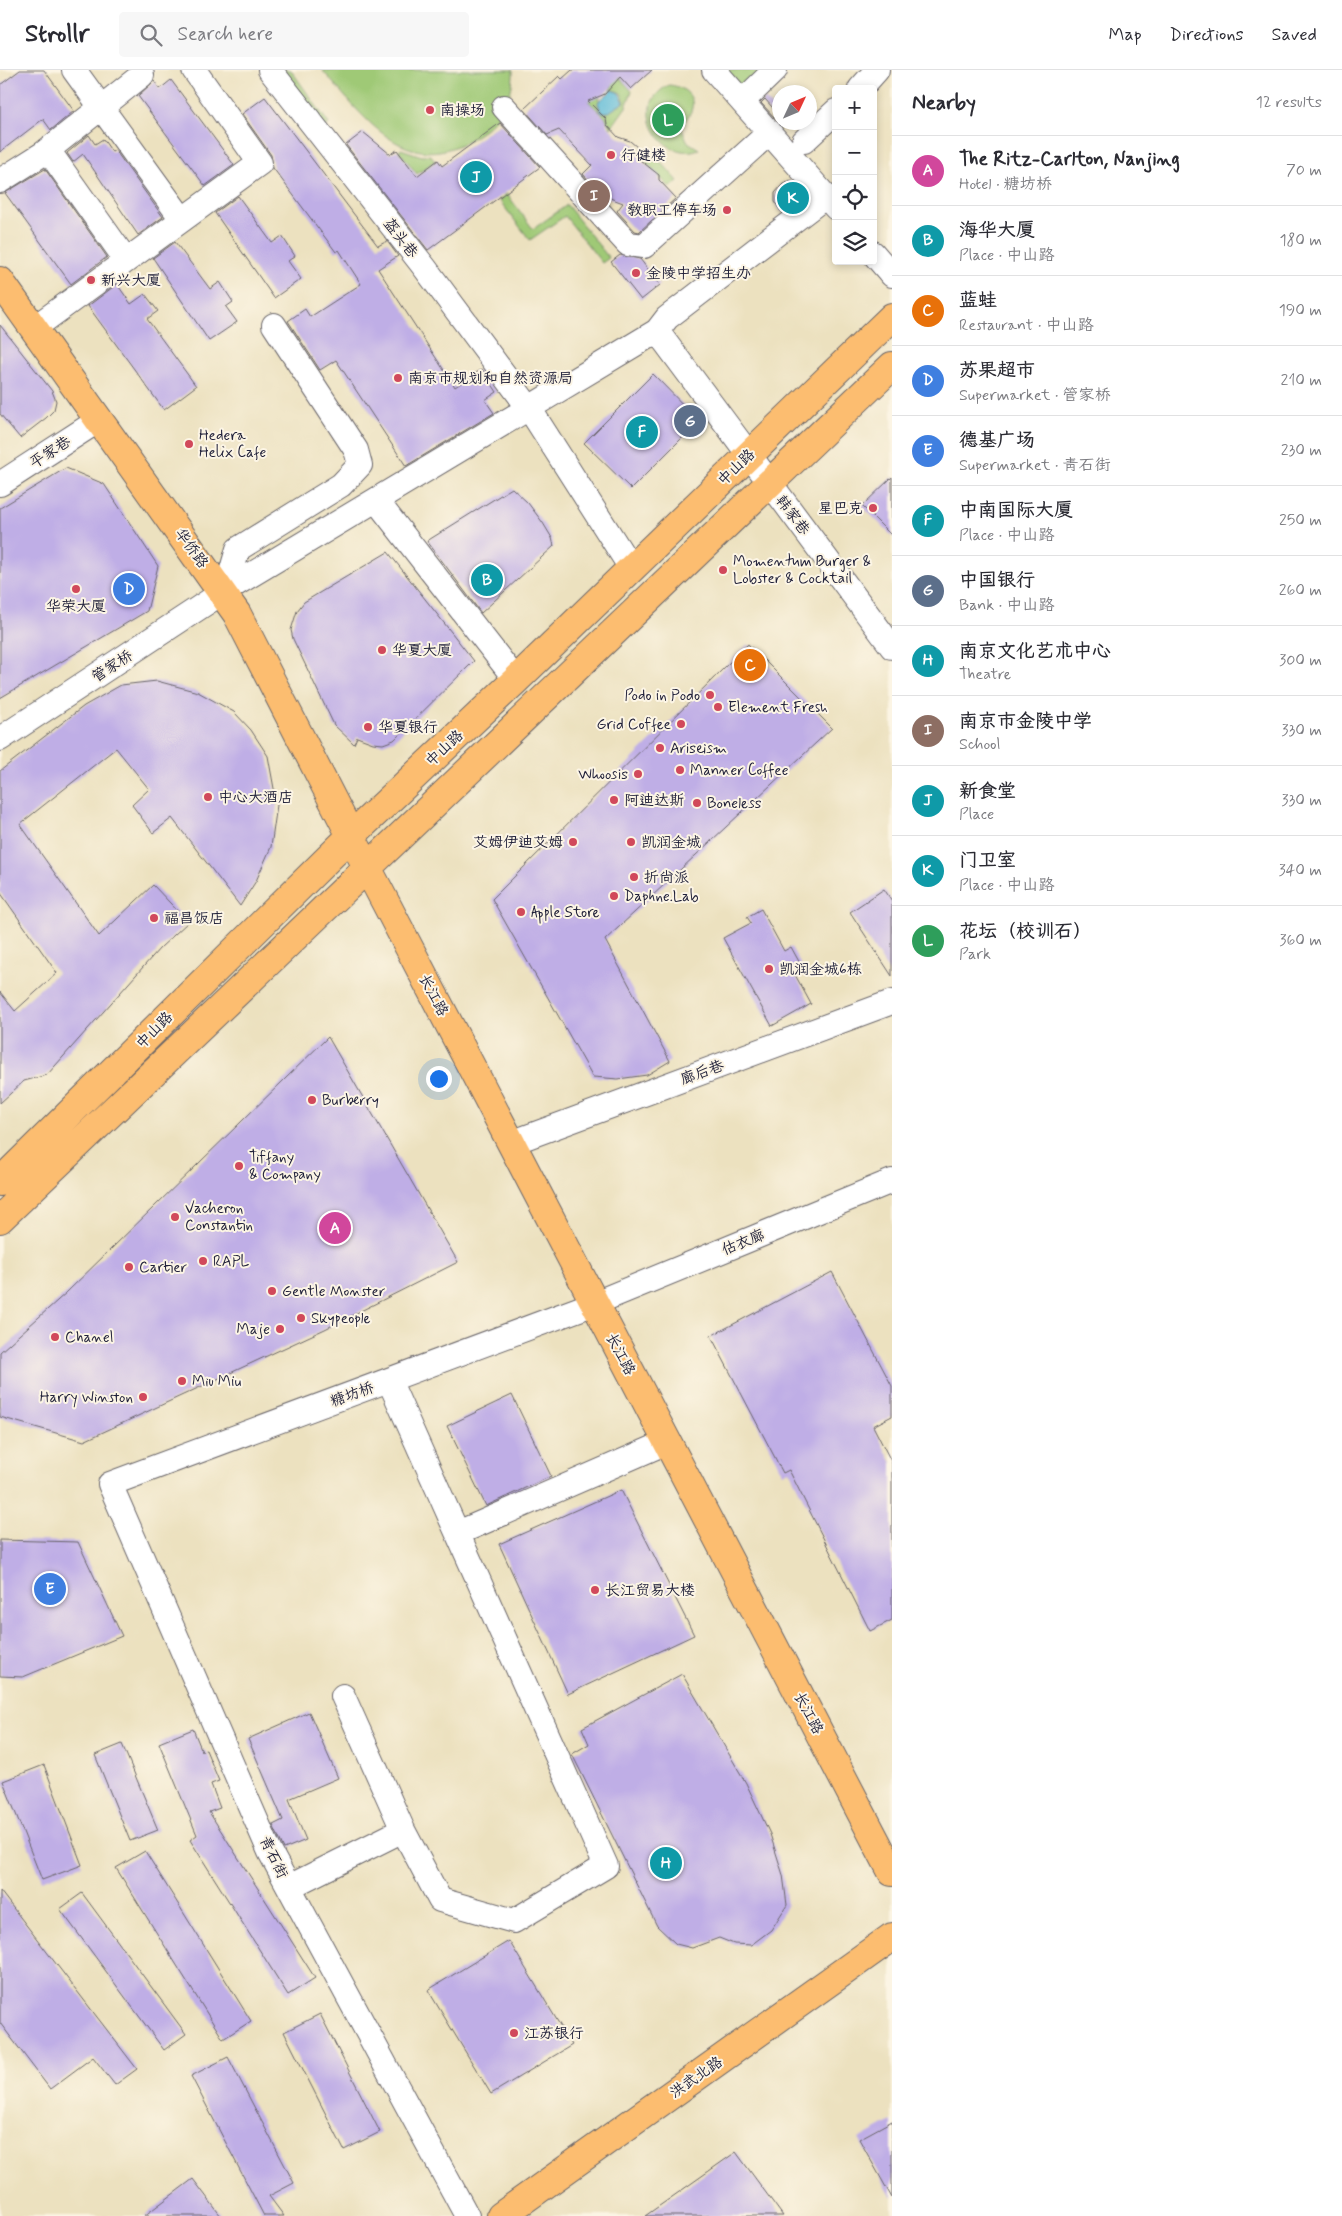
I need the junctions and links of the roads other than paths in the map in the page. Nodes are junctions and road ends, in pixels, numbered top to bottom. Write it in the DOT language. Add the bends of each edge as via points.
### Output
graph roads {
  1 [pos="74,70"];
  2 [pos="194,70"];
  3 [pos="270,70"];
  4 [pos="714,70"];
  5 [pos="775,70"];
  6 [pos="877,70"];
  7 [pos="144,72"];
  8 [pos="864,85"];
  9 [pos="743,101"];
  10 [pos="504,107"];
  11 [pos="102,108"];
  12 [pos="832,116"];
  13 [pos="770,132"];
  14 [pos="804,141"];
  15 [pos="48,150"];
  16 [pos="0,181"];
  17 [pos="831,202"];
  18 [pos="182,219"];
  19 [pos="877,258"];
  20 [pos="126,260"];
  21 [pos="892,275"];
  22 [pos="0,281"];
  23 [pos="892,317"];
  24 [pos="274,325"];
  25 [pos="34,328"];
  26 [pos="657,331"];
  27 [pos="529,408"];
  28 [pos="848,408"];
  29 [pos="100,420"];
  30 [pos="748,455"];
  31 [pos="0,484"];
  32 [pos="766,487"];
  33 [pos="376,500"];
  34 [pos="631,568"];
  35 [pos="225,591"];
  36 [pos="892,647"];
  37 [pos="516,680"];
  38 [pos="0,739"];
  39 [pos="351,836"];
  40 [pos="368,869"];
  41 [pos="892,1002"];
  42 [pos="511,1143"];
  43 [pos="892,1181"];
  44 [pos="0,1182"];
  45 [pos="0,1219"];
  46 [pos="595,1303"];
  47 [pos="389,1380"];
  48 [pos="667,1442"];
  49 [pos="110,1484"];
  50 [pos="458,1533"];
  51 [pos="343,1696"];
  52 [pos="403,1830"];
  53 [pos="892,1872"];
  54 [pos="289,1887"];
  55 [pos="892,1937"];
  56 [pos="466,2216"];
  57 [pos="501,2216"];
  1 -- 11 [label="street"];
  2 -- 18 [label="street" via="260,163"];
  3 -- 27 [label="street, 盔头巷" via="425,268"];
  4 -- 9 [label="street"];
  5 -- 9 [label="street"];
  6 -- 8 [label="street"];
  7 -- 11 [label="street"];
  9 -- 13 [label="street"];
  10 -- 13 [label="street" via="628,244 644,246"];
  11 -- 15 [label="street"];
  11 -- 18 [label="street"];
  12 -- 14 [label="street"];
  13 -- 17 [label="street"];
  15 -- 16 [label="street"];
  15 -- 20 [label="street"];
  17 -- 26 [label="street, 管家桥" via="667,318"];
  18 -- 20 [label="street"];
  19 -- 21 [label="street"];
  20 -- 25 [label="street"];
  22 -- 25 [label="main road, 华侨路"];
  23 -- 30 [label="main road, 中山路"];
  24 -- 35 [label="street" via="356,450 360,465 341,485 238,549"];
  25 -- 29 [label="main road, 华侨路"];
  26 -- 27 [label="street, 管家桥"];
  26 -- 30 [label="street, 韩家巷"];
  27 -- 33 [label="street, 管家桥"];
  27 -- 34 [label="street, 盔头巷"];
  28 -- 32 [label="street"];
  29 -- 31 [label="street, 平家巷"];
  29 -- 35 [label="main road, 华侨路"];
  30 -- 32 [label="street, 韩家巷"];
  30 -- 34 [label="main road, 中山路"];
  32 -- 36 [label="street, 韩家巷"];
  32 -- 40 [label="main road, 中山路"];
  32 -- 45 [label="street"];
  33 -- 35 [label="street, 管家桥"];
  33 -- 37 [label="street"];
  34 -- 37 [label="main road, 中山路"];
  35 -- 38 [label="street, 管家桥"];
  35 -- 39 [label="main road, 华侨路"];
  37 -- 39 [label="main road, 中山路"];
  39 -- 40 [label="main road, 长江路"];
  39 -- 44 [label="main road, 中山路"];
  40 -- 42 [label="main road, 长江路"];
  40 -- 45 [label="main road, 中山路"];
  41 -- 42 [label="street, 廊后巷"];
  42 -- 46 [label="main road, 长江路"];
  43 -- 46 [label="street, 估衣廊"];
  46 -- 47 [label="street, 糖坊桥"];
  46 -- 48 [label="main road, 长江路"];
  47 -- 49 [label="street, 糖坊桥"];
  47 -- 50 [label="street"];
  48 -- 50 [label="street"];
  48 -- 53 [label="main road, 长江路"];
  49 -- 56 [label="street, 青石街" via="270,1852"];
  50 -- 52 [label="street" via="606,1866 514,1921 440,1900"];
  51 -- 52 [label="street"];
  52 -- 54 [label="street"];
  55 -- 57 [label="main road, 洪武北路"];
}
